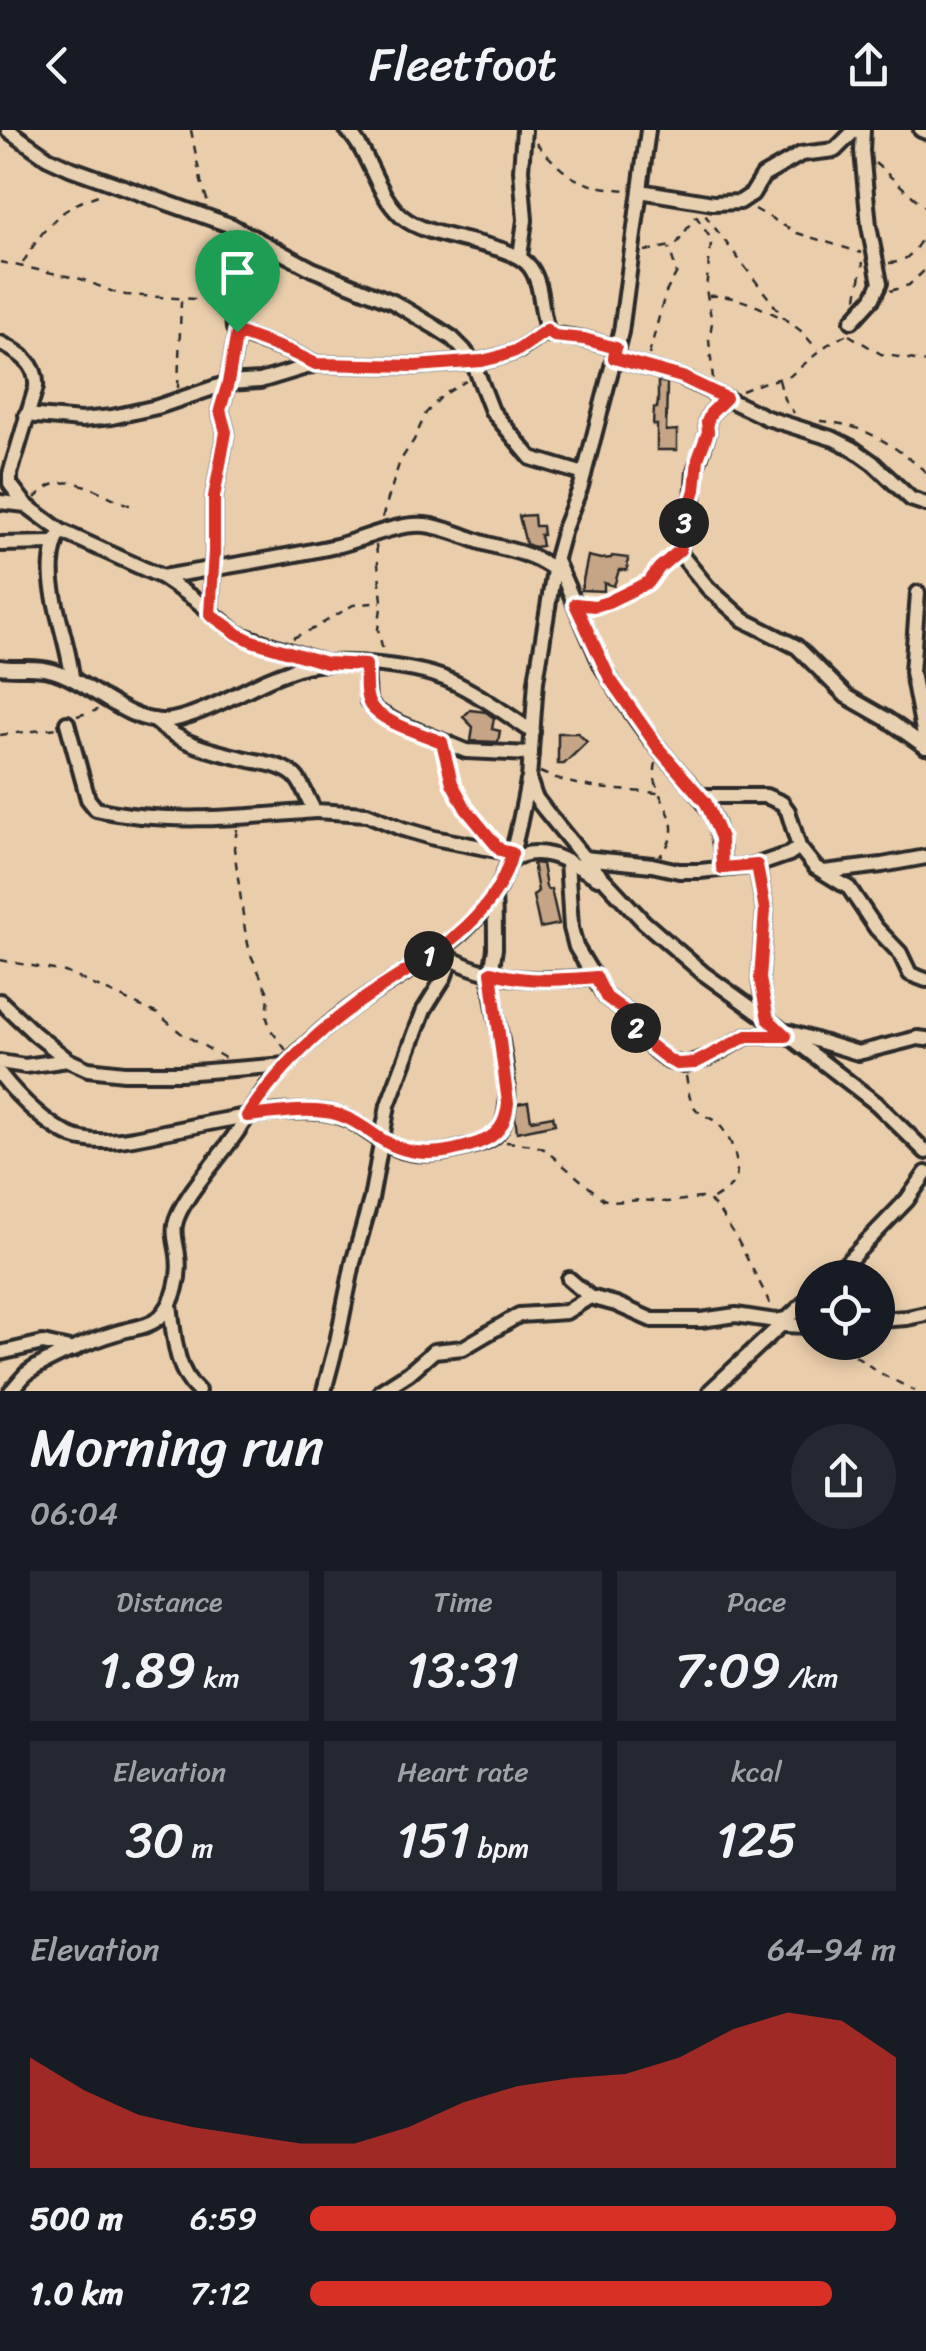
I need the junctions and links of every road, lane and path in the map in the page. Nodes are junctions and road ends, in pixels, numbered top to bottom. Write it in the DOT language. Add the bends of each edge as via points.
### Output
graph roads {
  1 [pos="8,130"];
  2 [pos="191,130"];
  3 [pos="347,130"];
  4 [pos="648,130"];
  5 [pos="855,130"];
  6 [pos="863,130"];
  7 [pos="524,131"];
  8 [pos="862,151"];
  9 [pos="126,189"];
  10 [pos="640,191"];
  11 [pos="740,202"];
  12 [pos="926,208"];
  13 [pos="696,216"];
  14 [pos="214,218"];
  15 [pos="232,226"];
  16 [pos="926,232"];
  17 [pos="669,248"];
  18 [pos="633,252"];
  19 [pos="520,256"];
  20 [pos="0,262"];
  21 [pos="877,262"];
  22 [pos="22,266"];
  23 [pos="926,270"];
  24 [pos="230,290"];
  25 [pos="877,292"];
  26 [pos="706,297"];
  27 [pos="181,298"];
  28 [pos="784,318"];
  29 [pos="849,328"];
  30 [pos="547,330"];
  31 [pos="237,332"];
  32 [pos="0,343"];
  33 [pos="819,351"];
  34 [pos="615,353"];
  35 [pos="926,362"];
  36 [pos="316,364"];
  37 [pos="474,366"];
  38 [pos="645,368"];
  39 [pos="779,378"];
  40 [pos="228,383"];
  41 [pos="720,394"];
  42 [pos="178,399"];
  43 [pos="26,415"];
  44 [pos="798,415"];
  45 [pos="818,420"];
  46 [pos="926,472"];
  47 [pos="584,474"];
  48 [pos="0,502"];
  49 [pos="926,504"];
  50 [pos="26,505"];
  51 [pos="132,506"];
  52 [pos="378,533"];
  53 [pos="57,537"];
  54 [pos="0,544"];
  55 [pos="680,550"];
  56 [pos="555,565"];
  57 [pos="212,568"];
  58 [pos="162,578"];
  59 [pos="918,593"];
  60 [pos="382,602"];
  61 [pos="575,604"];
  62 [pos="210,614"];
  63 [pos="273,646"];
  64 [pos="326,663"];
  65 [pos="366,665"];
  66 [pos="0,667"];
  67 [pos="386,667"];
  68 [pos="72,678"];
  69 [pos="154,720"];
  70 [pos="67,724"];
  71 [pos="532,732"];
  72 [pos="442,742"];
  73 [pos="926,747"];
  74 [pos="659,749"];
  75 [pos="530,766"];
  76 [pos="659,793"];
  77 [pos="702,796"];
  78 [pos="315,811"];
  79 [pos="238,817"];
  80 [pos="799,847"];
  81 [pos="507,855"];
  82 [pos="926,856"];
  83 [pos="584,858"];
  84 [pos="566,860"];
  85 [pos="652,865"];
  86 [pos="757,865"];
  87 [pos="722,868"];
  88 [pos="822,872"];
  89 [pos="609,884"];
  90 [pos="494,895"];
  91 [pos="439,950"];
  92 [pos="451,959"];
  93 [pos="0,960"];
  94 [pos="491,972"];
  95 [pos="596,977"];
  96 [pos="926,980"];
  97 [pos="0,1001"];
  98 [pos="768,1019"];
  99 [pos="784,1033"];
  100 [pos="926,1039"];
  101 [pos="68,1060"];
  102 [pos="0,1062"];
  103 [pos="289,1062"];
  104 [pos="684,1065"];
  105 [pos="241,1067"];
  106 [pos="0,1074"];
  107 [pos="247,1116"];
  108 [pos="492,1138"];
  109 [pos="382,1140"];
  110 [pos="926,1152"];
  111 [pos="926,1174"];
  112 [pos="710,1201"];
  113 [pos="849,1260"];
  114 [pos="569,1280"];
  115 [pos="590,1297"];
  116 [pos="170,1305"];
  117 [pos="795,1310"];
  118 [pos="926,1314"];
  119 [pos="895,1319"];
  120 [pos="781,1322"];
  121 [pos="795,1324"];
  122 [pos="74,1350"];
  123 [pos="0,1353"];
  124 [pos="863,1360"];
  125 [pos="11,1391"];
  126 [pos="198,1391"];
  127 [pos="324,1391"];
  128 [pos="382,1391"];
  129 [pos="710,1391"];
  130 [pos="914,1391"];
  1 -- 9 [label="street" via="48,158"];
  2 -- 14 [label="path"];
  3 -- 19 [label="street" via="406,220"];
  4 -- 10 [label="street"];
  5 -- 11 [label="street" via="834,150 801,154 763,176"];
  6 -- 8 [label="street"];
  7 -- 10 [label="path" via="574,180"];
  7 -- 19 [label="street"];
  8 -- 12 [label="path"];
  8 -- 21 [label="street"];
  9 -- 14 [label="street"];
  9 -- 22 [label="path" via="69,207 47,226"];
  10 -- 11 [label="street"];
  10 -- 18 [label="street"];
  11 -- 29 [label="path" via="797,233 862,253"];
  13 -- 17 [label="path"];
  13 -- 26 [label="path" via="711,244"];
  13 -- 28 [label="path" via="700,208"];
  14 -- 15 [label="street"];
  15 -- 24 [label="street"];
  15 -- 37 [label="street" via="393,302 452,338"];
  16 -- 21 [label="path" via="905,260"];
  17 -- 18 [label="path"];
  17 -- 38 [label="path" via="677,272"];
  18 -- 34 [label="street"];
  19 -- 30 [label="street" via="534,275"];
  20 -- 22 [label="path"];
  21 -- 25 [label="street"];
  22 -- 27 [label="path" via="116,293"];
  23 -- 25 [label="path" via="909,286"];
  24 -- 27 [label="path"];
  24 -- 31 [label="street"];
  25 -- 29 [label="street"];
  26 -- 28 [label="path" via="726,297"];
  26 -- 41 [label="path"];
  27 -- 42 [label="path"];
  28 -- 33 [label="path"];
  29 -- 33 [label="path"];
  29 -- 35 [label="path" via="881,354"];
  30 -- 34 [label="street"];
  30 -- 37 [label="street" via="518,350"];
  31 -- 36 [label="street"];
  31 -- 40 [label="street"];
  32 -- 43 [label="street" via="34,370"];
  33 -- 39 [label="path"];
  34 -- 38 [label="street"];
  34 -- 47 [label="street"];
  36 -- 37 [label="street"];
  36 -- 40 [label="street" via="260,382"];
  37 -- 47 [label="street" via="492,411 531,458"];
  37 -- 52 [label="path" via="463,385 426,413 400,460"];
  38 -- 41 [label="street"];
  39 -- 41 [label="path"];
  39 -- 44 [label="path" via="784,399"];
  40 -- 42 [label="street"];
  40 -- 57 [label="street" via="220,410 226,432 214,497"];
  41 -- 49 [label="street" via="852,448"];
  41 -- 55 [label="street" via="707,422"];
  42 -- 43 [label="street" via="96,418"];
  43 -- 50 [label="street" via="10,474"];
  45 -- 46 [label="path" via="860,428"];
  47 -- 56 [label="street"];
  48 -- 50 [label="street"];
  50 -- 51 [label="path" via="48,487 82,484"];
  50 -- 53 [label="street"];
  52 -- 56 [label="street" via="428,525"];
  52 -- 57 [label="street"];
  52 -- 60 [label="path"];
  53 -- 54 [label="street"];
  53 -- 58 [label="street"];
  53 -- 68 [label="street" via="52,594"];
  55 -- 61 [label="path" via="649,582 595,606"];
  55 -- 73 [label="street" via="699,579 744,620 797,647 846,696"];
  56 -- 61 [label="street"];
  56 -- 71 [label="street"];
  57 -- 58 [label="street"];
  57 -- 62 [label="street"];
  58 -- 62 [label="street"];
  59 -- 73 [label="street" via="912,672"];
  60 -- 63 [label="path" via="353,604"];
  60 -- 67 [label="path" via="378,629"];
  61 -- 74 [label="street" via="602,666"];
  62 -- 63 [label="street" via="238,634"];
  63 -- 64 [label="street"];
  64 -- 65 [label="street"];
  64 -- 69 [label="street" via="283,673 179,718"];
  65 -- 67 [label="street"];
  65 -- 72 [label="street" via="371,706"];
  66 -- 68 [label="street"];
  67 -- 71 [label="street" via="453,681"];
  68 -- 69 [label="street"];
  69 -- 78 [label="street" via="184,742 288,771"];
  70 -- 79 [label="street" via="96,809"];
  71 -- 75 [label="street"];
  72 -- 75 [label="street"];
  72 -- 81 [label="path" via="456,792"];
  74 -- 76 [label="path"];
  74 -- 77 [label="street"];
  75 -- 76 [label="path" via="573,784"];
  75 -- 81 [label="street"];
  75 -- 83 [label="street" via="535,797"];
  76 -- 85 [label="path" via="673,834"];
  77 -- 80 [label="street" via="776,799 788,811"];
  77 -- 87 [label="street" via="721,838"];
  78 -- 79 [label="street"];
  78 -- 81 [label="street" via="367,814"];
  79 -- 103 [label="path" via="234,848 245,930 269,995 267,1018"];
  80 -- 86 [label="street"];
  80 -- 88 [label="street"];
  81 -- 84 [label="street"];
  81 -- 90 [label="street"];
  82 -- 88 [label="street"];
  83 -- 85 [label="street"];
  83 -- 89 [label="street"];
  84 -- 89 [label="street"];
  84 -- 95 [label="street" via="572,938"];
  85 -- 87 [label="street"];
  86 -- 87 [label="street"];
  86 -- 98 [label="street" via="764,895 760,979"];
  88 -- 96 [label="street" via="848,888 910,974"];
  89 -- 98 [label="street" via="664,940"];
  90 -- 91 [label="street"];
  90 -- 94 [label="street"];
  91 -- 92 [label="street"];
  91 -- 103 [label="street" via="352,1007"];
  92 -- 94 [label="street"];
  92 -- 109 [label="street" via="413,1036"];
  93 -- 105 [label="path" via="65,972 118,995"];
  94 -- 95 [label="street" via="526,979"];
  94 -- 108 [label="street" via="508,1103"];
  95 -- 104 [label="street" via="646,1042"];
  97 -- 101 [label="street"];
  98 -- 99 [label="street"];
  99 -- 100 [label="street" via="858,1054"];
  99 -- 104 [label="street" via="747,1036"];
  99 -- 110 [label="street" via="878,1104"];
  101 -- 102 [label="street"];
  101 -- 105 [label="street" via="124,1074"];
  103 -- 105 [label="street"];
  103 -- 107 [label="street"];
  104 -- 112 [label="path" via="693,1106 724,1129 736,1162 736,1180"];
  106 -- 107 [label="street" via="46,1121 80,1139 122,1140"];
  107 -- 109 [label="street" via="326,1112"];
  107 -- 116 [label="street" via="179,1213 178,1277"];
  108 -- 109 [label="street" via="432,1154"];
  108 -- 112 [label="path" via="544,1149 612,1202"];
  109 -- 127 [label="street"];
  111 -- 113 [label="street"];
  112 -- 120 [label="path"];
  114 -- 115 [label="street"];
  115 -- 120 [label="street" via="659,1320 736,1315"];
  115 -- 128 [label="street" via="566,1312 519,1315 462,1348 434,1351"];
  116 -- 122 [label="street" via="150,1324"];
  116 -- 126 [label="street" via="186,1379"];
  117 -- 120 [label="street"];
  118 -- 119 [label="street"];
  120 -- 121 [label="street"];
  120 -- 129 [label="street"];
  122 -- 123 [label="street" via="44,1343"];
  122 -- 125 [label="street" via="25,1375"];
  124 -- 130 [label="path"];
}
